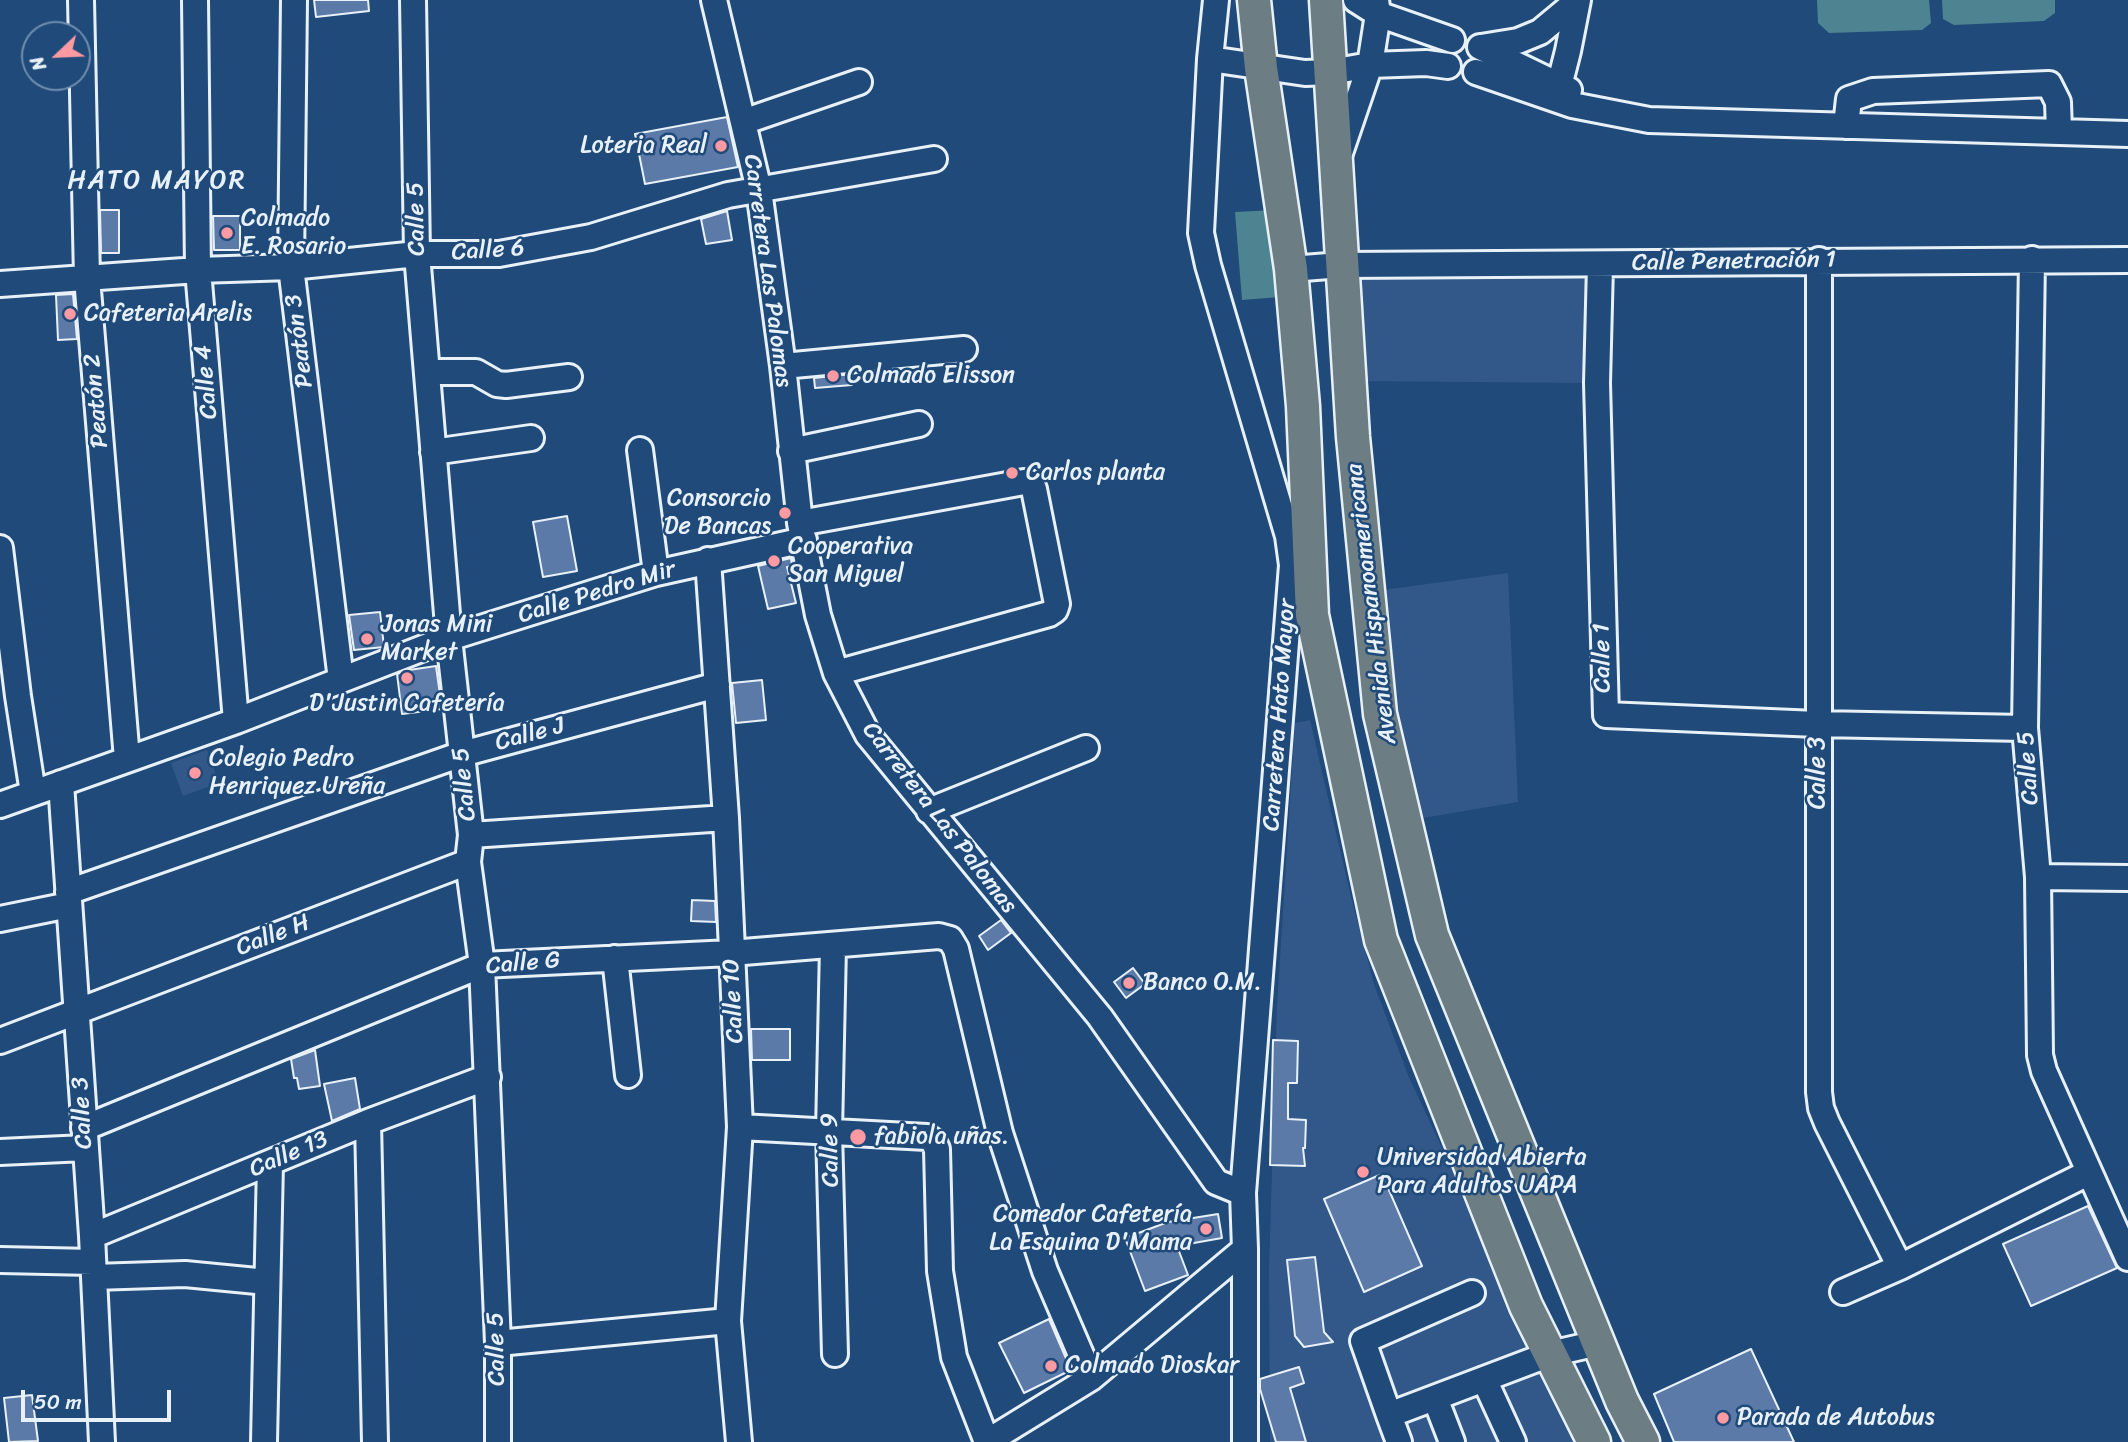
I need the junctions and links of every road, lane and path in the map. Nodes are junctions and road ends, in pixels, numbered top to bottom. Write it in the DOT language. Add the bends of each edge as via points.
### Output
graph roads {
  1 [pos="81,0"];
  2 [pos="195,0"];
  3 [pos="294,0"];
  4 [pos="414,0"];
  5 [pos="714,0"];
  6 [pos="1216,0"];
  7 [pos="1254,0"];
  8 [pos="1326,0"];
  9 [pos="1356,0"];
  10 [pos="1577,1"];
  11 [pos="1377,7"];
  12 [pos="1452,40"];
  13 [pos="1210,59"];
  14 [pos="1370,65"];
  15 [pos="1448,66"];
  16 [pos="1261,68"];
  17 [pos="1331,72"];
  18 [pos="1476,72"];
  19 [pos="859,82"];
  20 [pos="1557,92"];
  21 [pos="743,122"];
  22 [pos="1846,126"];
  23 [pos="2059,132"];
  24 [pos="2128,134"];
  25 [pos="934,159"];
  26 [pos="1335,167"];
  27 [pos="759,190"];
  28 [pos="417,254"];
  29 [pos="2032,259"];
  30 [pos="1819,260"];
  31 [pos="2128,260"];
  32 [pos="1341,265"];
  33 [pos="1600,265"];
  34 [pos="291,267"];
  35 [pos="1291,269"];
  36 [pos="198,270"];
  37 [pos="87,278"];
  38 [pos="0,284"];
  39 [pos="964,349"];
  40 [pos="783,366"];
  41 [pos="427,372"];
  42 [pos="569,377"];
  43 [pos="919,425"];
  44 [pos="531,438"];
  45 [pos="640,450"];
  46 [pos="791,451"];
  47 [pos="433,452"];
  48 [pos="802,532"];
  49 [pos="0,548"];
  50 [pos="708,560"];
  51 [pos="656,573"];
  52 [pos="449,638"];
  53 [pos="836,673"];
  54 [pos="341,680"];
  55 [pos="717,685"];
  56 [pos="9,696"];
  57 [pos="236,721"];
  58 [pos="1817,724"];
  59 [pos="2025,728"];
  60 [pos="1086,748"];
  61 [pos="462,754"];
  62 [pos="127,759"];
  63 [pos="61,783"];
  64 [pos="33,793"];
  65 [pos="0,806"];
  66 [pos="929,811"];
  67 [pos="726,818"];
  68 [pos="471,835"];
  69 [pos="468,862"];
  70 [pos="2038,877"];
  71 [pos="2128,878"];
  72 [pos="68,898"];
  73 [pos="0,919"];
  74 [pos="832,946"];
  75 [pos="731,953"];
  76 [pos="615,958"];
  77 [pos="482,965"];
  78 [pos="78,1010"];
  79 [pos="0,1041"];
  80 [pos="628,1075"];
  81 [pos="488,1077"];
  82 [pos="368,1122"];
  83 [pos="740,1127"];
  84 [pos="829,1132"];
  85 [pos="84,1138"];
  86 [pos="0,1152"];
  87 [pos="270,1163"];
  88 [pos="2088,1173"];
  89 [pos="1243,1193"];
  90 [pos="92,1236"];
  91 [pos="1245,1249"];
  92 [pos="2128,1258"];
  93 [pos="0,1260"];
  94 [pos="1900,1267"];
  95 [pos="94,1269"];
  96 [pos="267,1282"];
  97 [pos="1843,1292"];
  98 [pos="1472,1293"];
  99 [pos="727,1321"];
  100 [pos="498,1343"];
  101 [pos="1598,1343"];
  102 [pos="835,1354"];
  103 [pos="1550,1354"];
  104 [pos="1091,1378"];
  105 [pos="1485,1379"];
  106 [pos="1435,1398"];
  107 [pos="1389,1415"];
  108 [pos="102,1442"];
  109 [pos="264,1442"];
  110 [pos="375,1442"];
  111 [pos="498,1442"];
  112 [pos="739,1442"];
  113 [pos="987,1442"];
  114 [pos="1245,1442"];
  115 [pos="1399,1442"];
  116 [pos="1452,1442"];
  117 [pos="1513,1442"];
  118 [pos="1594,1442"];
  119 [pos="1643,1442"];
  1 -- 37 [label="street, Peatón 2"];
  2 -- 36 [label="street, Calle 4"];
  3 -- 34 [label="street, Peatón 3"];
  4 -- 28 [label="street, Calle 5"];
  5 -- 21 [label="street, Carretera Las Palomas"];
  6 -- 13 [label="street, Carretera Hato Mayor"];
  7 -- 16 [label="main road, Avenida Hispanoamericana"];
  8 -- 17 [label="main road, Avenida Hispanoamericana"];
  9 -- 11 [label="street"];
  10 -- 20 [label="street"];
  10 -- 20 [label="street" via="1540,32 1480,47"];
  11 -- 12 [label="street"];
  11 -- 14 [label="street"];
  13 -- 16 [label="street"];
  13 -- 89 [label="street, Carretera Hato Mayor" via="1201,233 1288,536 1292,565"];
  14 -- 15 [label="street"];
  14 -- 17 [label="street"];
  14 -- 26 [label="street"];
  16 -- 17 [label="street"];
  16 -- 35 [label="main road, Avenida Hispanoamericana"];
  17 -- 26 [label="main road, Avenida Hispanoamericana"];
  18 -- 20 [label="street"];
  19 -- 21 [label="street"];
  20 -- 22 [label="street" via="1606,112 1649,120"];
  21 -- 27 [label="street, Carretera Las Palomas"];
  22 -- 23 [label="street"];
  22 -- 23 [label="street" via="1849,99 1873,92 2049,84 2058,102"];
  23 -- 24 [label="street"];
  25 -- 27 [label="street, Calle 6"];
  26 -- 32 [label="main road, Avenida Hispanoamericana"];
  27 -- 28 [label="street, Calle 6" via="591,237 499,254"];
  27 -- 40 [label="street, Carretera Las Palomas"];
  28 -- 34 [label="street, Calle 6"];
  28 -- 41 [label="street, Calle 5"];
  29 -- 30 [label="street, Calle Penetración 1"];
  29 -- 31 [label="street, Calle Penetración 1"];
  29 -- 59 [label="street, Calle 5"];
  30 -- 33 [label="street, Calle Penetración 1"];
  30 -- 58 [label="street, Calle 3"];
  32 -- 33 [label="street, Calle Penetración 1"];
  32 -- 35 [label="street"];
  32 -- 101 [label="main road, Avenida Hispanoamericana" via="1380,714 1432,935"];
  33 -- 58 [label="street, Calle 1" via="1597,383 1604,712 1608,717"];
  34 -- 36 [label="street, Calle 6"];
  34 -- 54 [label="street, Peatón 3"];
  35 -- 103 [label="main road, Avenida Hispanoamericana" via="1303,406 1312,615 1381,940 1526,1306"];
  36 -- 37 [label="street, Calle 6"];
  36 -- 57 [label="street, Calle 4"];
  37 -- 38 [label="street, Calle 6"];
  37 -- 62 [label="street, Peatón 2"];
  39 -- 40 [label="street"];
  40 -- 46 [label="street, Carretera Las Palomas"];
  41 -- 42 [label="street" via="476,373 506,385"];
  41 -- 47 [label="street, Calle 5"];
  43 -- 46 [label="street"];
  44 -- 47 [label="street"];
  45 -- 51 [label="street"];
  46 -- 48 [label="street, Carretera Las Palomas"];
  47 -- 52 [label="street, Calle 5"];
  48 -- 50 [label="street, Calle Pedro Mir"];
  48 -- 53 [label="street, Carretera Las Palomas" via="818,615"];
  48 -- 53 [label="street, Calle Pedro Mir" via="1024,482 1034,489 1055,610"];
  49 -- 56 [label="street"];
  50 -- 51 [label="street, Calle Pedro Mir"];
  50 -- 55 [label="street, Calle 10"];
  51 -- 52 [label="street, Calle Pedro Mir"];
  52 -- 54 [label="street, Calle Pedro Mir"];
  52 -- 61 [label="street, Calle 5"];
  53 -- 66 [label="street, Carretera Las Palomas" via="868,735"];
  54 -- 57 [label="street, Calle Pedro Mir"];
  55 -- 61 [label="street, Calle J"];
  55 -- 67 [label="street, Calle 10"];
  56 -- 64 [label="street"];
  57 -- 62 [label="street, Calle Pedro Mir"];
  58 -- 59 [label="street, Calle 1"];
  58 -- 94 [label="street, Calle 3" via="1821,1108"];
  59 -- 70 [label="street, Calle 5"];
  60 -- 66 [label="street"];
  61 -- 68 [label="street, Calle 5"];
  61 -- 72 [label="street, Calle J"];
  62 -- 63 [label="street, Calle Pedro Mir"];
  63 -- 64 [label="street, Calle Pedro Mir"];
  63 -- 72 [label="street, Calle 3"];
  64 -- 65 [label="street, Calle Pedro Mir"];
  66 -- 89 [label="street, Carretera Las Palomas" via="1100,1017 1216,1182"];
  67 -- 68 [label="street"];
  67 -- 75 [label="street, Calle 10"];
  68 -- 69 [label="street, Calle 5"];
  69 -- 77 [label="street, Calle 5"];
  69 -- 78 [label="street, Calle H"];
  70 -- 71 [label="street"];
  70 -- 88 [label="street, Calle 5" via="2040,1055"];
  72 -- 73 [label="street, Calle J"];
  72 -- 78 [label="street, Calle 3"];
  74 -- 75 [label="street, Calle G"];
  74 -- 84 [label="street, Calle 9"];
  74 -- 104 [label="street, Calle G" via="939,936 950,939 956,949 1004,1145 1045,1271"];
  75 -- 76 [label="street, Calle G"];
  75 -- 83 [label="street, Calle 10"];
  76 -- 77 [label="street, Calle G"];
  76 -- 80 [label="street"];
  77 -- 81 [label="street, Calle 5"];
  77 -- 85 [label="street, Calle G"];
  78 -- 79 [label="street, Calle H"];
  78 -- 85 [label="street, Calle 3"];
  81 -- 82 [label="street, Calle 13"];
  81 -- 100 [label="street, Calle 5"];
  82 -- 87 [label="street, Calle 13"];
  82 -- 110 [label="street"];
  83 -- 84 [label="street"];
  83 -- 99 [label="street, Calle 10"];
  84 -- 102 [label="street, Calle 9"];
  84 -- 113 [label="street" via="933,1141 937,1149 940,1271 954,1357"];
  85 -- 86 [label="street, Calle G"];
  85 -- 90 [label="street, Calle 3"];
  87 -- 90 [label="street, Calle 13"];
  87 -- 96 [label="street"];
  88 -- 92 [label="street, Calle 5"];
  88 -- 94 [label="street"];
  89 -- 91 [label="street, Carretera Hato Mayor"];
  90 -- 95 [label="street, Calle 3"];
  91 -- 104 [label="street"];
  91 -- 114 [label="street, Carretera Hato Mayor"];
  93 -- 95 [label="street"];
  94 -- 97 [label="street"];
  95 -- 96 [label="street"];
  95 -- 108 [label="street, Calle 3"];
  96 -- 109 [label="street"];
  98 -- 107 [label="street" via="1363,1341"];
  99 -- 100 [label="street"];
  99 -- 112 [label="street, Calle 10"];
  100 -- 111 [label="street, Calle 5"];
  101 -- 103 [label="street"];
  101 -- 119 [label="main road, Avenida Hispanoamericana"];
  103 -- 105 [label="street"];
  103 -- 118 [label="main road, Avenida Hispanoamericana"];
  104 -- 113 [label="street"];
  105 -- 106 [label="street"];
  105 -- 117 [label="street"];
  106 -- 107 [label="street"];
  106 -- 116 [label="street"];
  107 -- 115 [label="street"];
}
